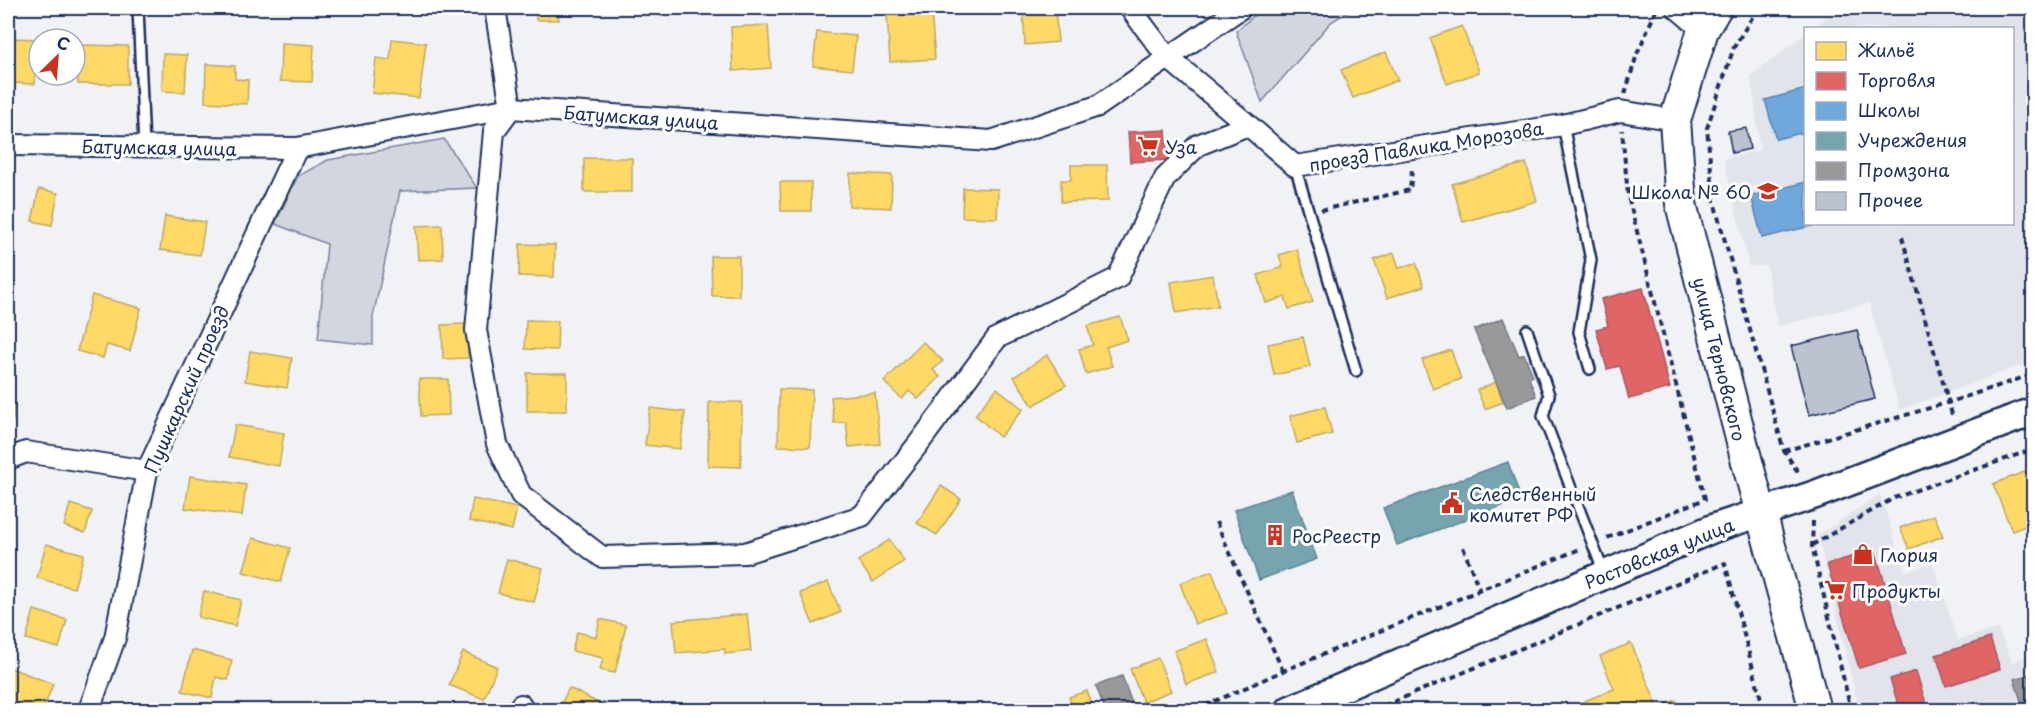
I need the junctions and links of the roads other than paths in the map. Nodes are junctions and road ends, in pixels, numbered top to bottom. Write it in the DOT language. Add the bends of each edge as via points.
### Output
graph roads {
  1 [pos="138,8"];
  2 [pos="495,8"];
  3 [pos="1130,8"];
  4 [pos="1241,8"];
  5 [pos="1677,8"];
  6 [pos="1710,19"];
  7 [pos="1167,57"];
  8 [pos="511,108"];
  9 [pos="1675,120"];
  10 [pos="1563,124"];
  11 [pos="1248,125"];
  12 [pos="8,145"];
  13 [pos="144,147"];
  14 [pos="297,148"];
  15 [pos="1295,166"];
  16 [pos="1527,330"];
  17 [pos="1590,369"];
  18 [pos="1356,371"];
  19 [pos="2034,411"];
  20 [pos="8,459"];
  21 [pos="147,471"];
  22 [pos="1760,513"];
  23 [pos="1605,575"];
  24 [pos="1308,707"];
  25 [pos="89,711"];
  26 [pos="1815,711"];
  1 -- 13 [label="lane"];
  2 -- 8 [label="street"];
  3 -- 7 [label="street, проезд Павлика Морозова"];
  4 -- 7 [label="street, Батумская улица"];
  5 -- 6 [label="street"];
  6 -- 9 [label="main road, улица Терновского"];
  7 -- 8 [label="street, Батумская улица" via="1098,106 992,141"];
  7 -- 11 [label="street, проезд Павлика Морозова"];
  8 -- 11 [label="street" via="494,131 476,330 497,444 521,495 602,556 744,553 862,516 998,338 1118,278 1165,178 1198,145"];
  8 -- 14 [label="street, Батумская улица"];
  9 -- 10 [label="street, проезд Павлика Морозова" via="1620,111"];
  9 -- 22 [label="main road, улица Терновского" via="1681,204"];
  10 -- 15 [label="street, проезд Павлика Морозова"];
  10 -- 17 [label="lane" via="1591,260 1579,332"];
  11 -- 15 [label="street, проезд Павлика Морозова"];
  12 -- 13 [label="street, Батумская улица"];
  13 -- 14 [label="street, Батумская улица"];
  14 -- 21 [label="street, Пушкарский проезд"];
  15 -- 18 [label="lane"];
  16 -- 23 [label="lane" via="1549,395 1543,416"];
  19 -- 22 [label="street, Ростовская улица"];
  20 -- 21 [label="street" via="26,452"];
  21 -- 25 [label="street, Пушкарский проезд" via="115,638"];
  22 -- 23 [label="street, Ростовская улица" via="1714,528"];
  22 -- 26 [label="main road, улица Терновского"];
  23 -- 24 [label="street, Ростовская улица"];
}
